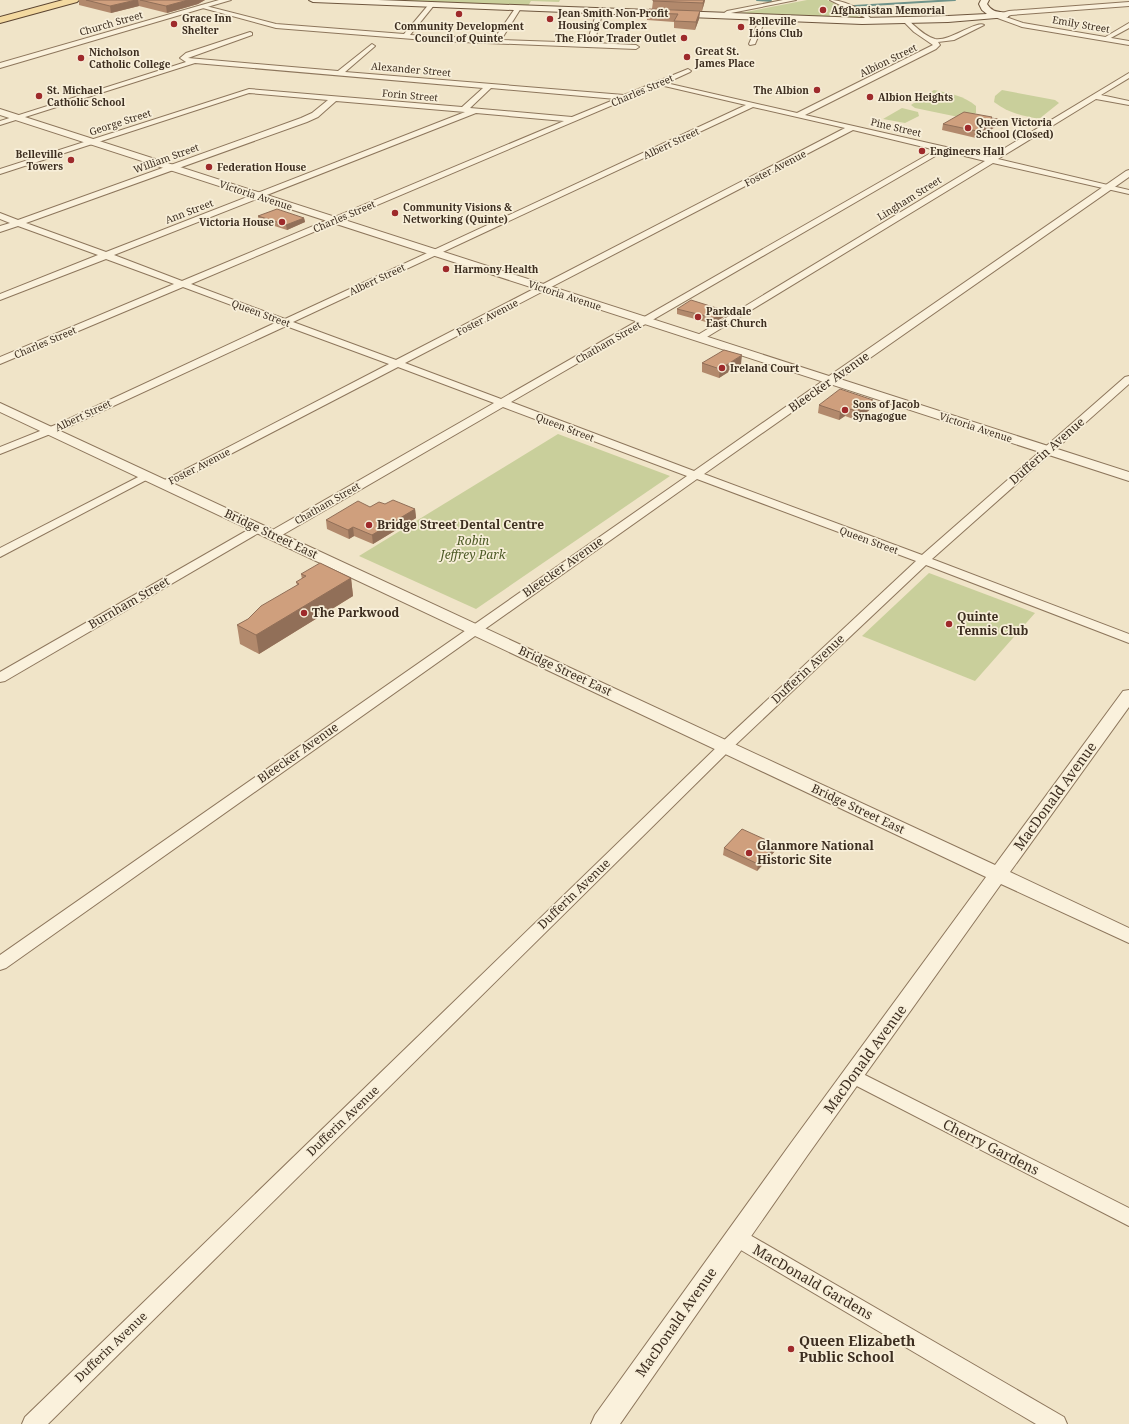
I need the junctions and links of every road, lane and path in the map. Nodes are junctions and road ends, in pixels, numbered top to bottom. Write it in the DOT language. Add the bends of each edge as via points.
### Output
graph roads {
  1 [pos="74,0"];
  2 [pos="227,0"];
  3 [pos="313,0"];
  4 [pos="793,0"];
  5 [pos="833,0"];
  6 [pos="976,0"];
  7 [pos="985,0"];
  8 [pos="990,0"];
  9 [pos="432,4"];
  10 [pos="1129,4"];
  11 [pos="202,7"];
  12 [pos="518,8"];
  13 [pos="600,11"];
  14 [pos="1000,15"];
  15 [pos="723,16"];
  16 [pos="763,18"];
  17 [pos="981,19"];
  18 [pos="0,20"];
  19 [pos="905,20"];
  20 [pos="870,21"];
  21 [pos="1016,23"];
  22 [pos="1029,25"];
  23 [pos="1129,25"];
  24 [pos="250,34"];
  25 [pos="405,37"];
  26 [pos="1105,39"];
  27 [pos="934,41"];
  28 [pos="496,42"];
  29 [pos="1129,43"];
  30 [pos="752,44"];
  31 [pos="590,45"];
  32 [pos="372,46"];
  33 [pos="636,47"];
  34 [pos="196,61"];
  35 [pos="0,66"];
  36 [pos="688,71"];
  37 [pos="340,73"];
  38 [pos="1129,75"];
  39 [pos="659,83"];
  40 [pos="489,86"];
  41 [pos="246,91"];
  42 [pos="1094,96"];
  43 [pos="335,98"];
  44 [pos="624,98"];
  45 [pos="1129,103"];
  46 [pos="752,105"];
  47 [pos="465,109"];
  48 [pos="476,110"];
  49 [pos="0,112"];
  50 [pos="798,115"];
  51 [pos="17,117"];
  52 [pos="572,120"];
  53 [pos="0,122"];
  54 [pos="852,128"];
  55 [pos="93,142"];
  56 [pos="943,149"];
  57 [pos="991,160"];
  58 [pos="173,167"];
  59 [pos="0,172"];
  60 [pos="1129,173"];
  61 [pos="1109,187"];
  62 [pos="1129,192"];
  63 [pos="259,196"];
  64 [pos="0,216"];
  65 [pos="335,220"];
  66 [pos="18,223"];
  67 [pos="0,229"];
  68 [pos="435,252"];
  69 [pos="106,255"];
  70 [pos="183,284"];
  71 [pos="543,288"];
  72 [pos="0,297"];
  73 [pos="645,320"];
  74 [pos="284,322"];
  75 [pos="699,338"];
  76 [pos="0,361"];
  77 [pos="397,364"];
  78 [pos="1129,379"];
  79 [pos="831,380"];
  80 [pos="501,403"];
  81 [pos="0,407"];
  82 [pos="49,431"];
  83 [pos="0,451"];
  84 [pos="1047,451"];
  85 [pos="146,476"];
  86 [pos="694,476"];
  87 [pos="1129,477"];
  88 [pos="165,484"];
  89 [pos="258,528"];
  90 [pos="273,535"];
  91 [pos="0,553"];
  92 [pos="924,560"];
  93 [pos="475,629"];
  94 [pos="1129,639"];
  95 [pos="0,678"];
  96 [pos="1129,696"];
  97 [pos="725,747"];
  98 [pos="997,874"];
  99 [pos="1129,936"];
  100 [pos="0,964"];
  101 [pos="853,1076"];
  102 [pos="1129,1218"];
  103 [pos="736,1237"];
  104 [pos="33,1424"];
  105 [pos="604,1424"];
  106 [pos="1056,1424"];
  1 -- 18 [label="main road"];
  2 -- 11 [label="street, Church Street"];
  3 -- 9 [label="main road"];
  4 -- 15 [label="street" via="729,12"];
  5 -- 20 [label="street" via="866,16"];
  6 -- 17 [label="main road" via="976,4 984,13"];
  7 -- 14 [label="main road" via="982,4 984,8"];
  8 -- 14 [label="main road"];
  9 -- 12 [label="main road"];
  9 -- 25 [label="street"];
  10 -- 14 [label="street" via="1014,16"];
  11 -- 25 [label="street" via="276,26"];
  11 -- 35 [label="street, Church Street"];
  12 -- 13 [label="main road"];
  12 -- 28 [label="street"];
  13 -- 15 [label="main road"];
  13 -- 31 [label="street"];
  14 -- 17 [label="main road"];
  14 -- 21 [label="street, Emily Street"];
  14 -- 22 [label="street, Emily Street"];
  15 -- 16 [label="main road"];
  16 -- 20 [label="main road"];
  16 -- 30 [label="street"];
  17 -- 19 [label="main road"];
  17 -- 21 [label="main road"];
  17 -- 27 [label="street" via="952,39"];
  19 -- 20 [label="main road"];
  19 -- 27 [label="street"];
  21 -- 22 [label="street, Emily Street"];
  22 -- 26 [label="street, Emily Street"];
  23 -- 26 [label="street"];
  24 -- 34 [label="street" via="188,54 183,58"];
  25 -- 28 [label="street"];
  26 -- 29 [label="street, Emily Street"];
  27 -- 50 [label="street, Albion Street" via="937,45 934,48"];
  28 -- 31 [label="street"];
  31 -- 33 [label="street"];
  32 -- 37 [label="street"];
  34 -- 37 [label="street, Alexander Street"];
  34 -- 51 [label="street"];
  36 -- 39 [label="street, Charles Street"];
  37 -- 40 [label="street, Alexander Street"];
  38 -- 42 [label="street, Lingham Street"];
  39 -- 44 [label="street, Charles Street"];
  39 -- 46 [label="street, Pine Street"];
  40 -- 44 [label="street, Alexander Street"];
  40 -- 47 [label="street"];
  41 -- 43 [label="street, Forin Street"];
  41 -- 55 [label="street, George Street"];
  42 -- 45 [label="street"];
  42 -- 57 [label="street, Lingham Street"];
  43 -- 47 [label="street, Forin Street"];
  43 -- 58 [label="street, William Street" via="310,117"];
  44 -- 52 [label="street, Charles Street"];
  46 -- 50 [label="street, Pine Street"];
  46 -- 68 [label="street, Albert Street"];
  47 -- 48 [label="street, Forin Street"];
  48 -- 52 [label="street, Forin Street"];
  48 -- 63 [label="street, Ann Street"];
  49 -- 51 [label="street, Victoria Avenue"];
  50 -- 54 [label="street, Pine Street"];
  51 -- 53 [label="street"];
  51 -- 55 [label="street, Victoria Avenue"];
  52 -- 65 [label="street, Charles Street"];
  54 -- 56 [label="street, Pine Street"];
  54 -- 71 [label="street, Foster Avenue"];
  55 -- 58 [label="street, Victoria Avenue"];
  55 -- 59 [label="street, George Street"];
  56 -- 57 [label="street, Pine Street"];
  56 -- 73 [label="street, Chatham Street"];
  57 -- 61 [label="street, Pine Street"];
  57 -- 75 [label="street, Lingham Street"];
  58 -- 63 [label="street, Victoria Avenue"];
  58 -- 66 [label="street, William Street"];
  60 -- 61 [label="street, Bleecker Avenue"];
  61 -- 62 [label="street, Pine Street"];
  61 -- 79 [label="street, Bleecker Avenue"];
  63 -- 65 [label="street, Victoria Avenue"];
  63 -- 69 [label="street, Ann Street"];
  64 -- 66 [label="street, Queen Street"];
  65 -- 68 [label="street, Victoria Avenue"];
  65 -- 70 [label="street, Charles Street"];
  66 -- 67 [label="street, William Street"];
  66 -- 69 [label="street, Queen Street"];
  68 -- 71 [label="street, Victoria Avenue"];
  68 -- 74 [label="street, Albert Street"];
  69 -- 70 [label="street, Queen Street"];
  69 -- 72 [label="street, Ann Street"];
  70 -- 74 [label="street, Queen Street"];
  70 -- 76 [label="street, Charles Street"];
  71 -- 73 [label="street, Victoria Avenue"];
  71 -- 77 [label="street, Foster Avenue"];
  73 -- 75 [label="street, Victoria Avenue"];
  73 -- 80 [label="street, Chatham Street"];
  74 -- 77 [label="street, Queen Street"];
  74 -- 82 [label="street, Albert Street"];
  75 -- 79 [label="street, Victoria Avenue"];
  77 -- 80 [label="street, Queen Street"];
  77 -- 88 [label="street, Foster Avenue"];
  78 -- 84 [label="street, Dufferin Avenue"];
  79 -- 84 [label="street, Victoria Avenue"];
  79 -- 86 [label="street, Bleecker Avenue"];
  80 -- 86 [label="street, Queen Street"];
  80 -- 90 [label="street, Chatham Street"];
  81 -- 82 [label="street, Bridge Street East"];
  82 -- 83 [label="street, Albert Street"];
  82 -- 85 [label="street, Bridge Street East"];
  84 -- 87 [label="street, Victoria Avenue"];
  84 -- 92 [label="street, Dufferin Avenue"];
  85 -- 88 [label="street, Bridge Street East"];
  85 -- 91 [label="street"];
  86 -- 92 [label="street, Queen Street"];
  86 -- 93 [label="street, Bleecker Avenue"];
  88 -- 89 [label="street, Bridge Street East"];
  89 -- 90 [label="street, Bridge Street East"];
  89 -- 95 [label="street, Burnham Street"];
  90 -- 93 [label="street, Bridge Street East"];
  92 -- 94 [label="street, Queen Street"];
  92 -- 97 [label="street, Dufferin Avenue"];
  93 -- 97 [label="street, Bridge Street East"];
  93 -- 100 [label="street, Bleecker Avenue"];
  96 -- 98 [label="street, MacDonald Avenue"];
  97 -- 98 [label="street, Bridge Street East"];
  97 -- 104 [label="street, Dufferin Avenue"];
  98 -- 99 [label="street, Bridge Street East"];
  98 -- 101 [label="street, MacDonald Avenue"];
  101 -- 102 [label="street, Cherry Gardens"];
  101 -- 103 [label="street, MacDonald Avenue"];
  103 -- 105 [label="street, MacDonald Avenue"];
  103 -- 106 [label="street, MacDonald Gardens"];
}
